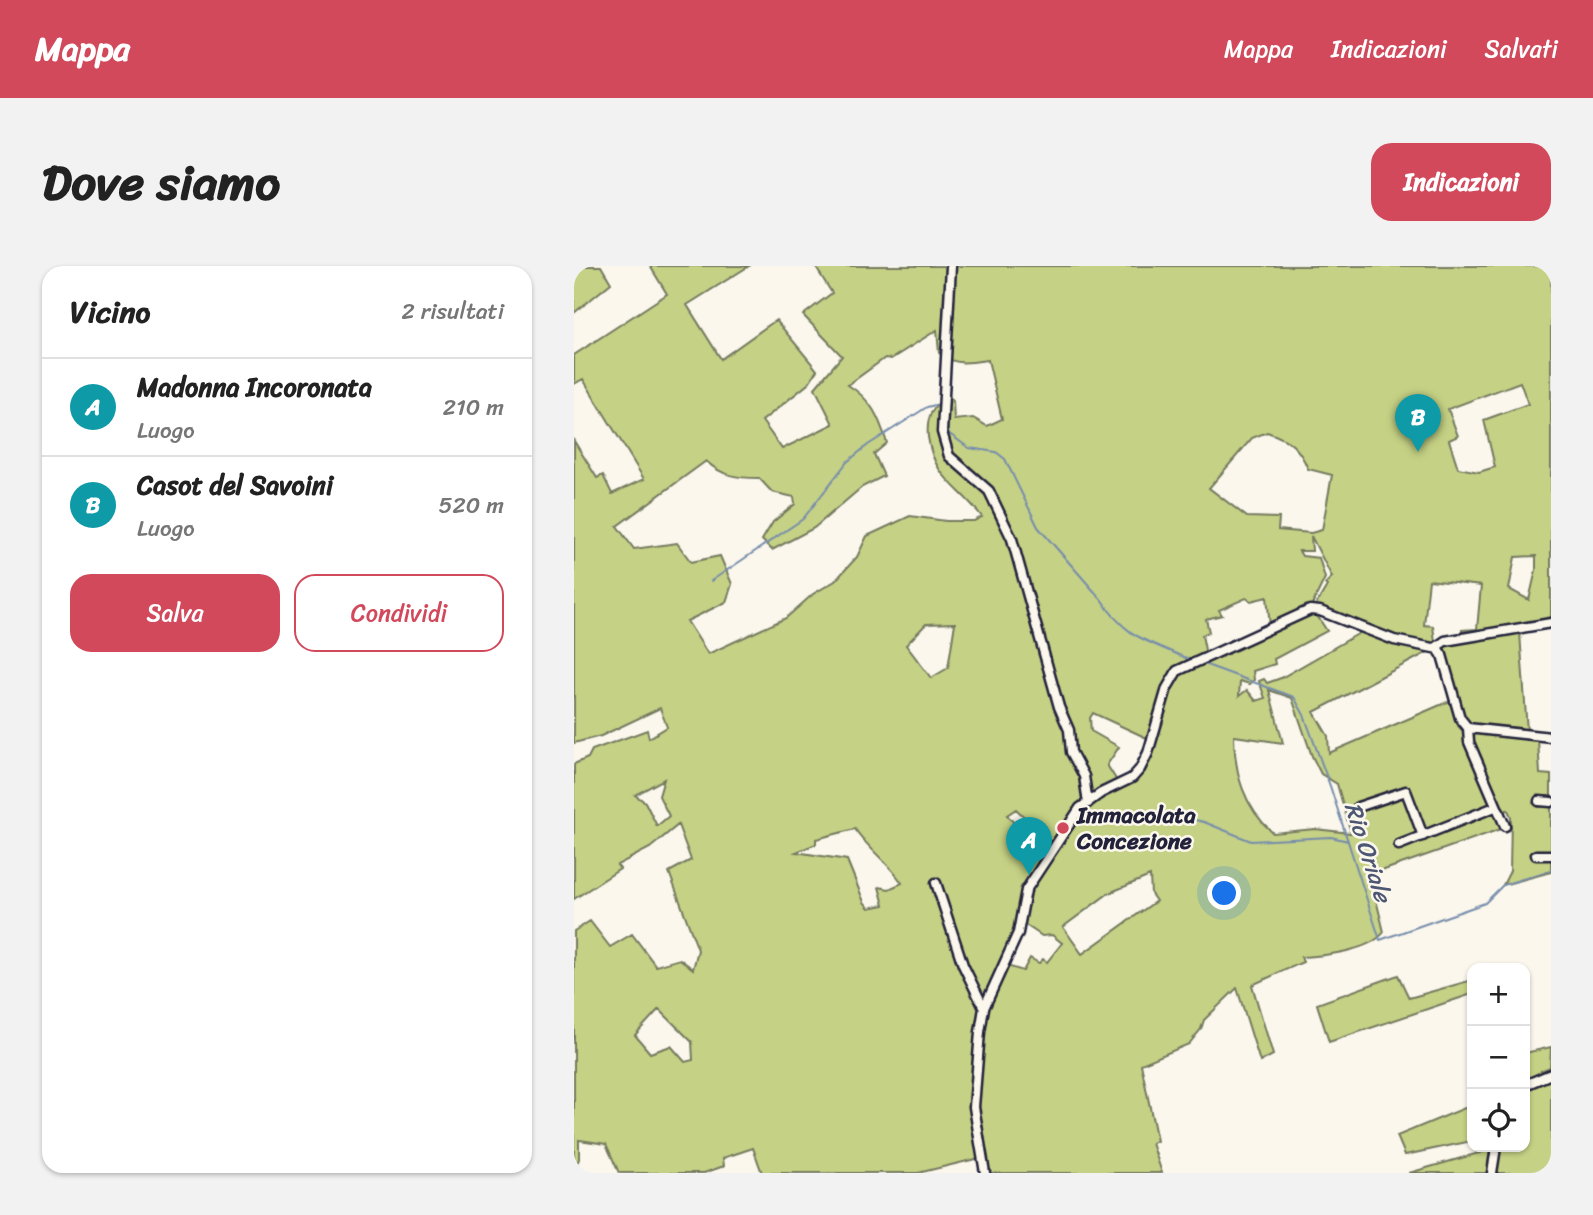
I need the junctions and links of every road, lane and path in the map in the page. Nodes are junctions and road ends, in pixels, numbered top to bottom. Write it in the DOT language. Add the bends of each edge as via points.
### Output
graph roads {
  1 [pos="951,266"];
  2 [pos="1551,623"];
  3 [pos="1435,648"];
  4 [pos="1468,728"];
  5 [pos="1551,737"];
  6 [pos="1539,801"];
  7 [pos="1551,802"];
  8 [pos="1088,803"];
  9 [pos="1358,807"];
  10 [pos="1495,807"];
  11 [pos="1505,827"];
  12 [pos="1423,836"];
  13 [pos="1399,845"];
  14 [pos="1536,855"];
  15 [pos="1551,855"];
  16 [pos="936,883"];
  17 [pos="984,1008"];
  18 [pos="1551,1074"];
  19 [pos="1530,1083"];
  20 [pos="1495,1152"];
  21 [pos="985,1173"];
  22 [pos="1492,1173"];
  1 -- 8 [label="street" via="942,432 949,456 989,491 1012,540 1069,730 1071,752 1084,776"];
  2 -- 3 [label="street" via="1444,641"];
  3 -- 4 [label="street" via="1443,655"];
  3 -- 8 [label="street" via="1394,640 1310,610 1177,671 1140,769"];
  4 -- 5 [label="street"];
  4 -- 10 [label="street" via="1469,742"];
  6 -- 7 [label="street"];
  8 -- 17 [label="street" via="1080,808 1026,890 1018,933"];
  9 -- 12 [label="street" via="1406,790"];
  10 -- 11 [label="street"];
  10 -- 12 [label="street"];
  12 -- 13 [label="street"];
  14 -- 15 [label="street"];
  16 -- 17 [label="street" via="962,965"];
  17 -- 21 [label="street" via="974,1107"];
  18 -- 19 [label="street"];
  20 -- 22 [label="street"];
}
